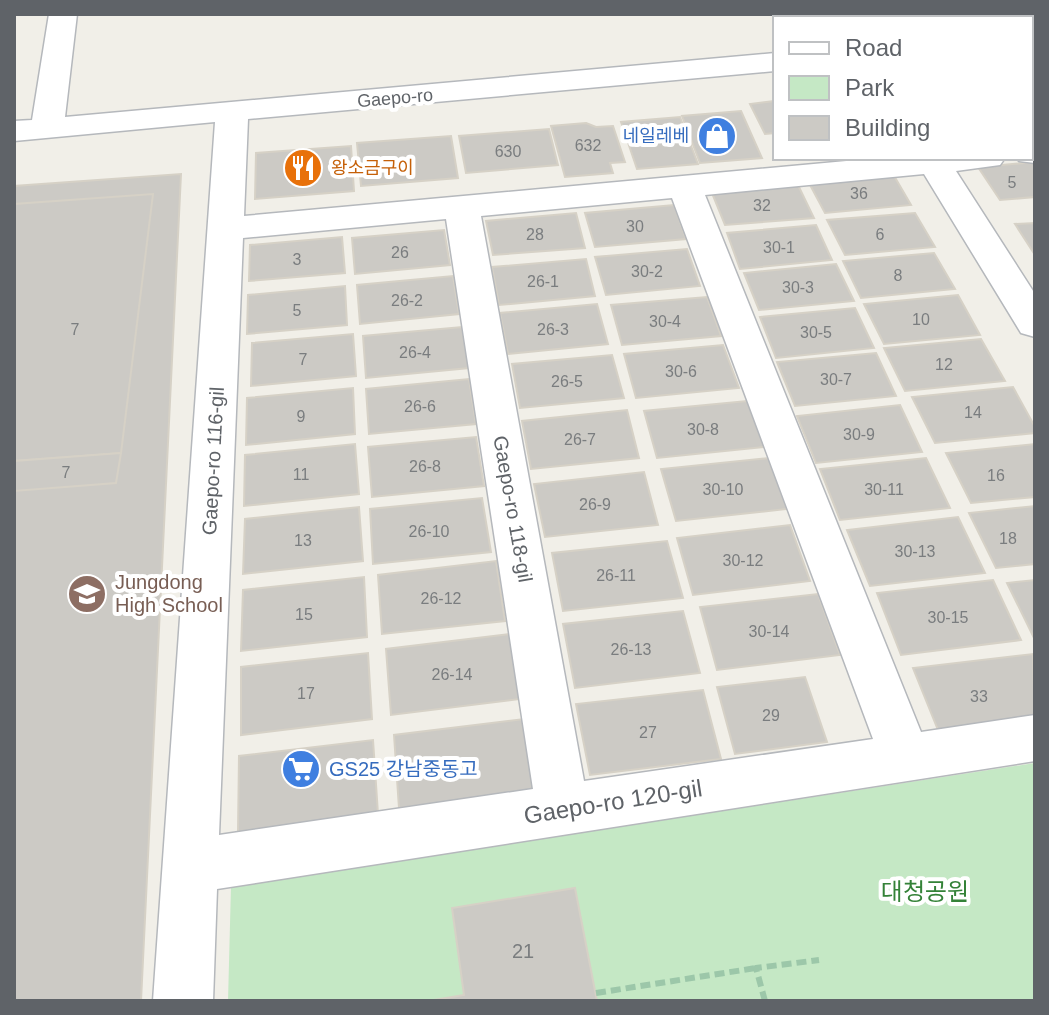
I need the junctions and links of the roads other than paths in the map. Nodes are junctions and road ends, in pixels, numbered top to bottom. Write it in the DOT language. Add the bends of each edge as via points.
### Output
graph roads {
  1 [pos="63,14"];
  2 [pos="773,62"];
  3 [pos="232,113"];
  4 [pos="47,128"];
  5 [pos="14,131"];
  6 [pos="932,161"];
  7 [pos="685,187"];
  8 [pos="462,207"];
  9 [pos="226,229"];
  10 [pos="1035,324"];
  11 [pos="1035,738"];
  12 [pos="906,758"];
  13 [pos="563,810"];
  14 [pos="190,866"];
  15 [pos="183,1001"];
  1 -- 4 [label="street"];
  2 -- 3 [label="street, Gaepo-ro"];
  3 -- 4 [label="street, Gaepo-ro"];
  3 -- 9 [label="street, Gaepo-ro 116-gil"];
  4 -- 5 [label="street, Gaepo-ro"];
  6 -- 7 [label="street"];
  6 -- 10 [label="street"];
  7 -- 8 [label="street"];
  7 -- 12 [label="street"];
  8 -- 9 [label="street"];
  8 -- 13 [label="street, Gaepo-ro 118-gil"];
  9 -- 14 [label="street, Gaepo-ro 116-gil"];
  11 -- 12 [label="street, Gaepo-ro 120-gil"];
  12 -- 13 [label="street, Gaepo-ro 120-gil"];
  13 -- 14 [label="street, Gaepo-ro 120-gil"];
  14 -- 15 [label="street, Gaepo-ro 116-gil"];
}
